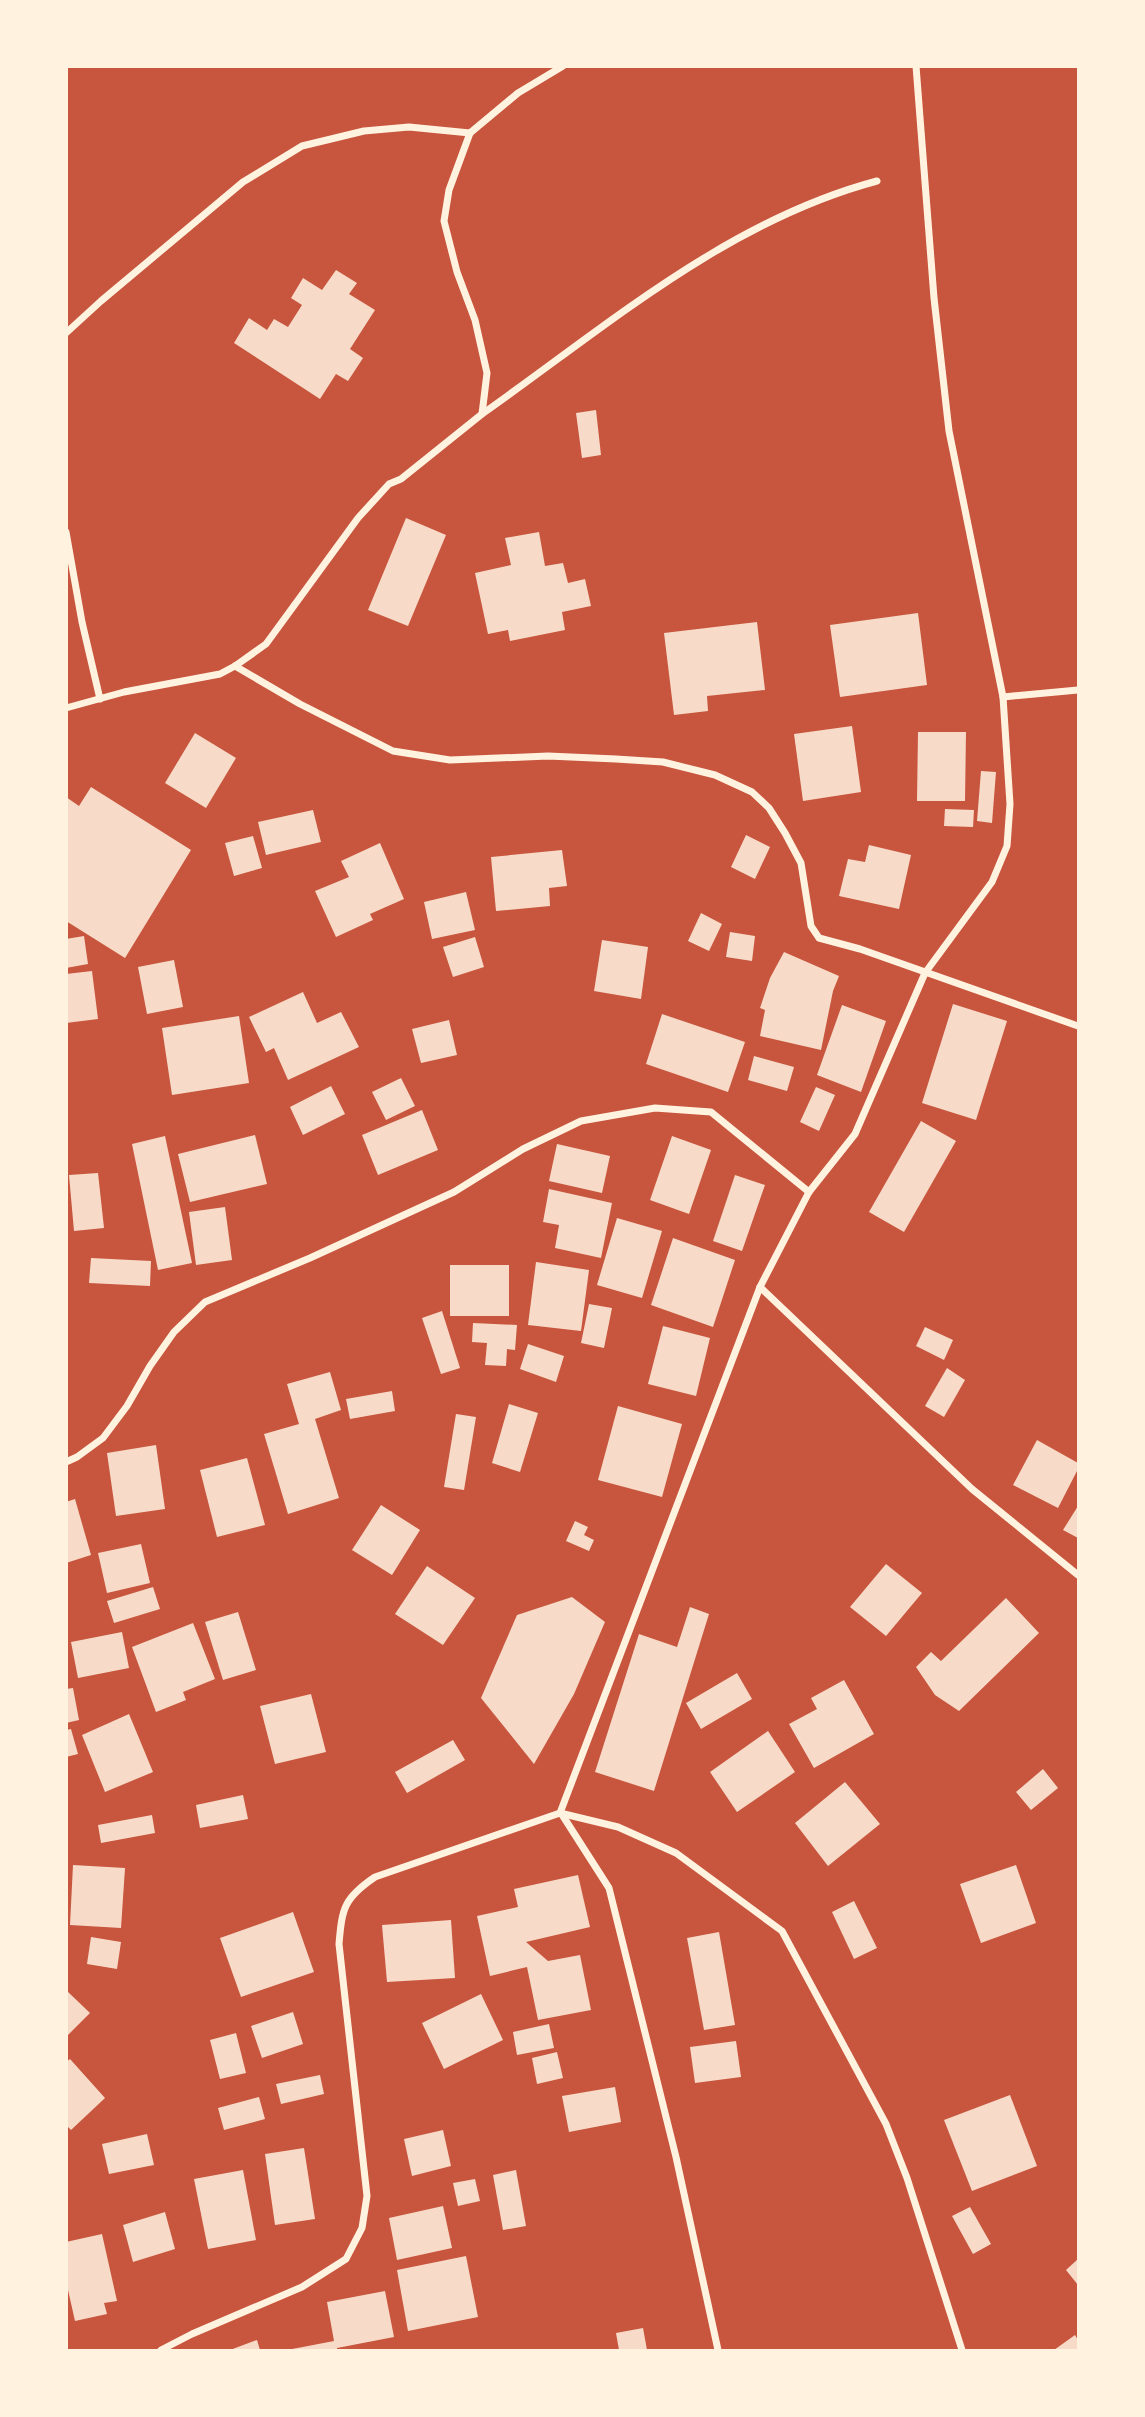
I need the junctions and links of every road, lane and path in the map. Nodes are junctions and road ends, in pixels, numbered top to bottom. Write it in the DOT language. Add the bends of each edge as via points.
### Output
graph roads {
  1 [pos="564,66"];
  2 [pos="916,66"];
  3 [pos="470,133"];
  4 [pos="877,181"];
  5 [pos="66,333"];
  6 [pos="482,414"];
  7 [pos="66,532"];
  8 [pos="235,666"];
  9 [pos="1079,690"];
  10 [pos="1003,697"];
  11 [pos="100,699"];
  12 [pos="66,708"];
  13 [pos="925,973"];
  14 [pos="1079,1026"];
  15 [pos="809,1192"];
  16 [pos="760,1287"];
  17 [pos="66,1462"];
  18 [pos="1079,1575"];
  19 [pos="561,1813"];
  20 [pos="161,2350"];
  21 [pos="718,2350"];
  22 [pos="962,2350"];
  1 -- 3 [label="street" via="518,93"];
  2 -- 10 [label="street" via="949,431"];
  3 -- 5 [label="street" via="409,127 364,131 302,146 243,182"];
  3 -- 6 [label="street" via="449,190 444,221 487,373"];
  4 -- 6 [label="street" via="817,200 732,241 661,285"];
  6 -- 8 [label="street" via="389,484 358,518 266,644"];
  7 -- 11 [label="street"];
  8 -- 11 [label="street" via="219,674"];
  8 -- 13 [label="street" via="393,751 450,760 548,756 663,762 715,775 752,792 785,833 801,863 811,926 819,939"];
  9 -- 10 [label="street"];
  10 -- 13 [label="street" via="1010,804 1007,846 992,882"];
  11 -- 12 [label="street"];
  13 -- 14 [label="street"];
  13 -- 15 [label="street" via="855,1134"];
  15 -- 16 [label="street"];
  15 -- 17 [label="street" via="711,1112 655,1108 581,1121 523,1149 454,1192 205,1302 174,1332 103,1438"];
  16 -- 18 [label="street" via="972,1489"];
  16 -- 19 [label="street"];
  19 -- 20 [label="street" via="376,1877 356,1890 341,1915 339,1944 367,2196 362,2228 346,2259 302,2287"];
  19 -- 21 [label="street" via="609,1888"];
  19 -- 22 [label="street" via="618,1826 676,1853 782,1930 886,2124"];
}
